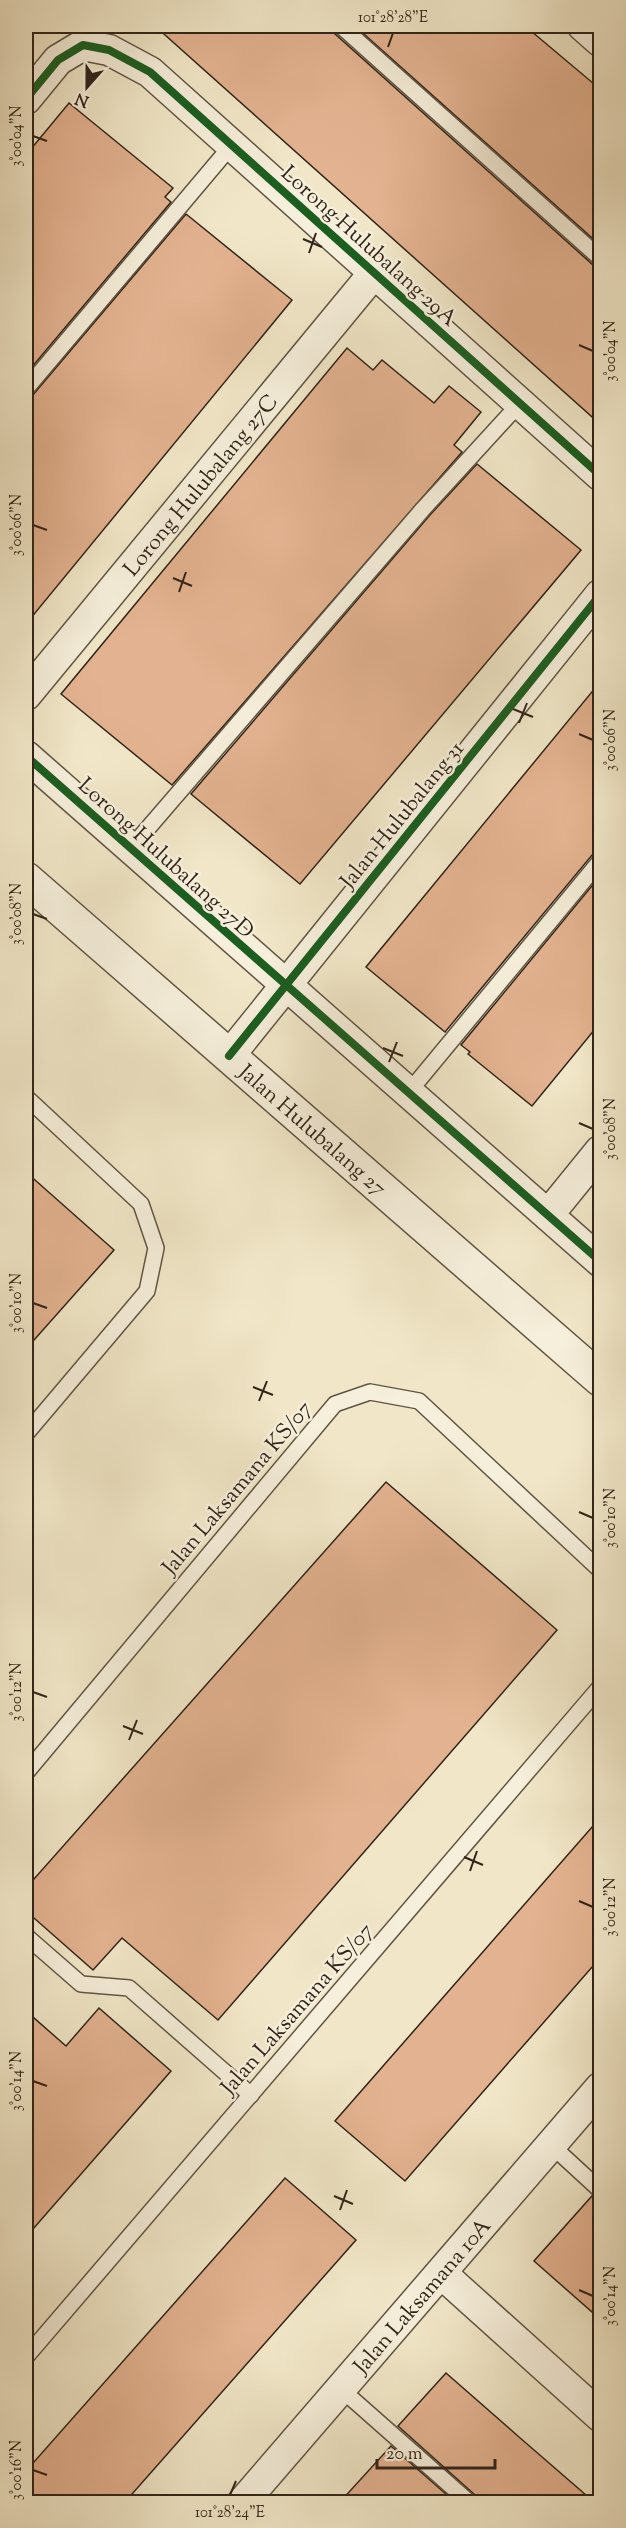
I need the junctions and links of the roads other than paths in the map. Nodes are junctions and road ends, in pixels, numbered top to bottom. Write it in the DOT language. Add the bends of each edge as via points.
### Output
graph roads {
  1 [pos="341,26"];
  2 [pos="582,26"];
  3 [pos="600,41"];
  4 [pos="26,99"];
  5 [pos="231,146"];
  6 [pos="600,258"];
  7 [pos="374,273"];
  8 [pos="26,389"];
  9 [pos="520,402"];
  10 [pos="600,475"];
  11 [pos="600,595"];
  12 [pos="26,695"];
  13 [pos="26,756"];
  14 [pos="130,849"];
  15 [pos="600,861"];
  16 [pos="26,879"];
  17 [pos="285,986"];
  18 [pos="229,1056"];
  19 [pos="408,1093"];
  20 [pos="26,1097"];
  21 [pos="600,1151"];
  22 [pos="548,1215"];
  23 [pos="600,1261"];
  24 [pos="600,1379"];
  25 [pos="26,1434"];
  26 [pos="600,1570"];
  27 [pos="600,1687"];
  28 [pos="26,1773"];
  29 [pos="26,1936"];
  30 [pos="600,2088"];
  31 [pos="251,2095"];
  32 [pos="552,2145"];
  33 [pos="600,2190"];
  34 [pos="441,2273"];
  35 [pos="26,2357"];
  36 [pos="341,2389"];
  37 [pos="600,2416"];
  38 [pos="245,2502"];
  39 [pos="469,2502"];
  1 -- 6 [label="lane"];
  2 -- 3 [label="street"];
  4 -- 5 [label="street, Lorong Hulubalang 29A" via="58,60 83,45 110,50 150,72"];
  5 -- 7 [label="street, Lorong Hulubalang 29A"];
  5 -- 8 [label="lane"];
  7 -- 9 [label="street, Lorong Hulubalang 29A"];
  7 -- 12 [label="street, Lorong Hulubalang 27C"];
  9 -- 10 [label="street, Lorong Hulubalang 29A"];
  9 -- 14 [label="lane"];
  11 -- 17 [label="street, Jalan Hulubalang 31"];
  13 -- 14 [label="street, Lorong Hulubalang 27D"];
  14 -- 17 [label="street, Lorong Hulubalang 27D"];
  15 -- 19 [label="lane"];
  16 -- 18 [label="street, Jalan Hulubalang 27"];
  17 -- 18 [label="street, Jalan Hulubalang 31"];
  17 -- 19 [label="street"];
  18 -- 24 [label="street, Jalan Hulubalang 27"];
  19 -- 22 [label="street"];
  20 -- 25 [label="lane" via="141,1204 156,1248 147,1291"];
  21 -- 22 [label="street"];
  22 -- 23 [label="street"];
  26 -- 28 [label="lane, Jalan Laksamana KS/07" via="419,1401 370,1392 335,1404"];
  27 -- 31 [label="lane, Jalan Laksamana KS/07"];
  29 -- 31 [label="lane" via="81,1984 129,1988"];
  30 -- 32 [label="street, Jalan Laksamana 10A"];
  31 -- 35 [label="lane, Jalan Laksamana KS/07"];
  32 -- 33 [label="lane"];
  32 -- 34 [label="street, Jalan Laksamana 10A"];
  34 -- 36 [label="street, Jalan Laksamana 10A"];
  34 -- 37 [label="street"];
  36 -- 38 [label="street, Jalan Laksamana 10A"];
  36 -- 39 [label="lane"];
}
